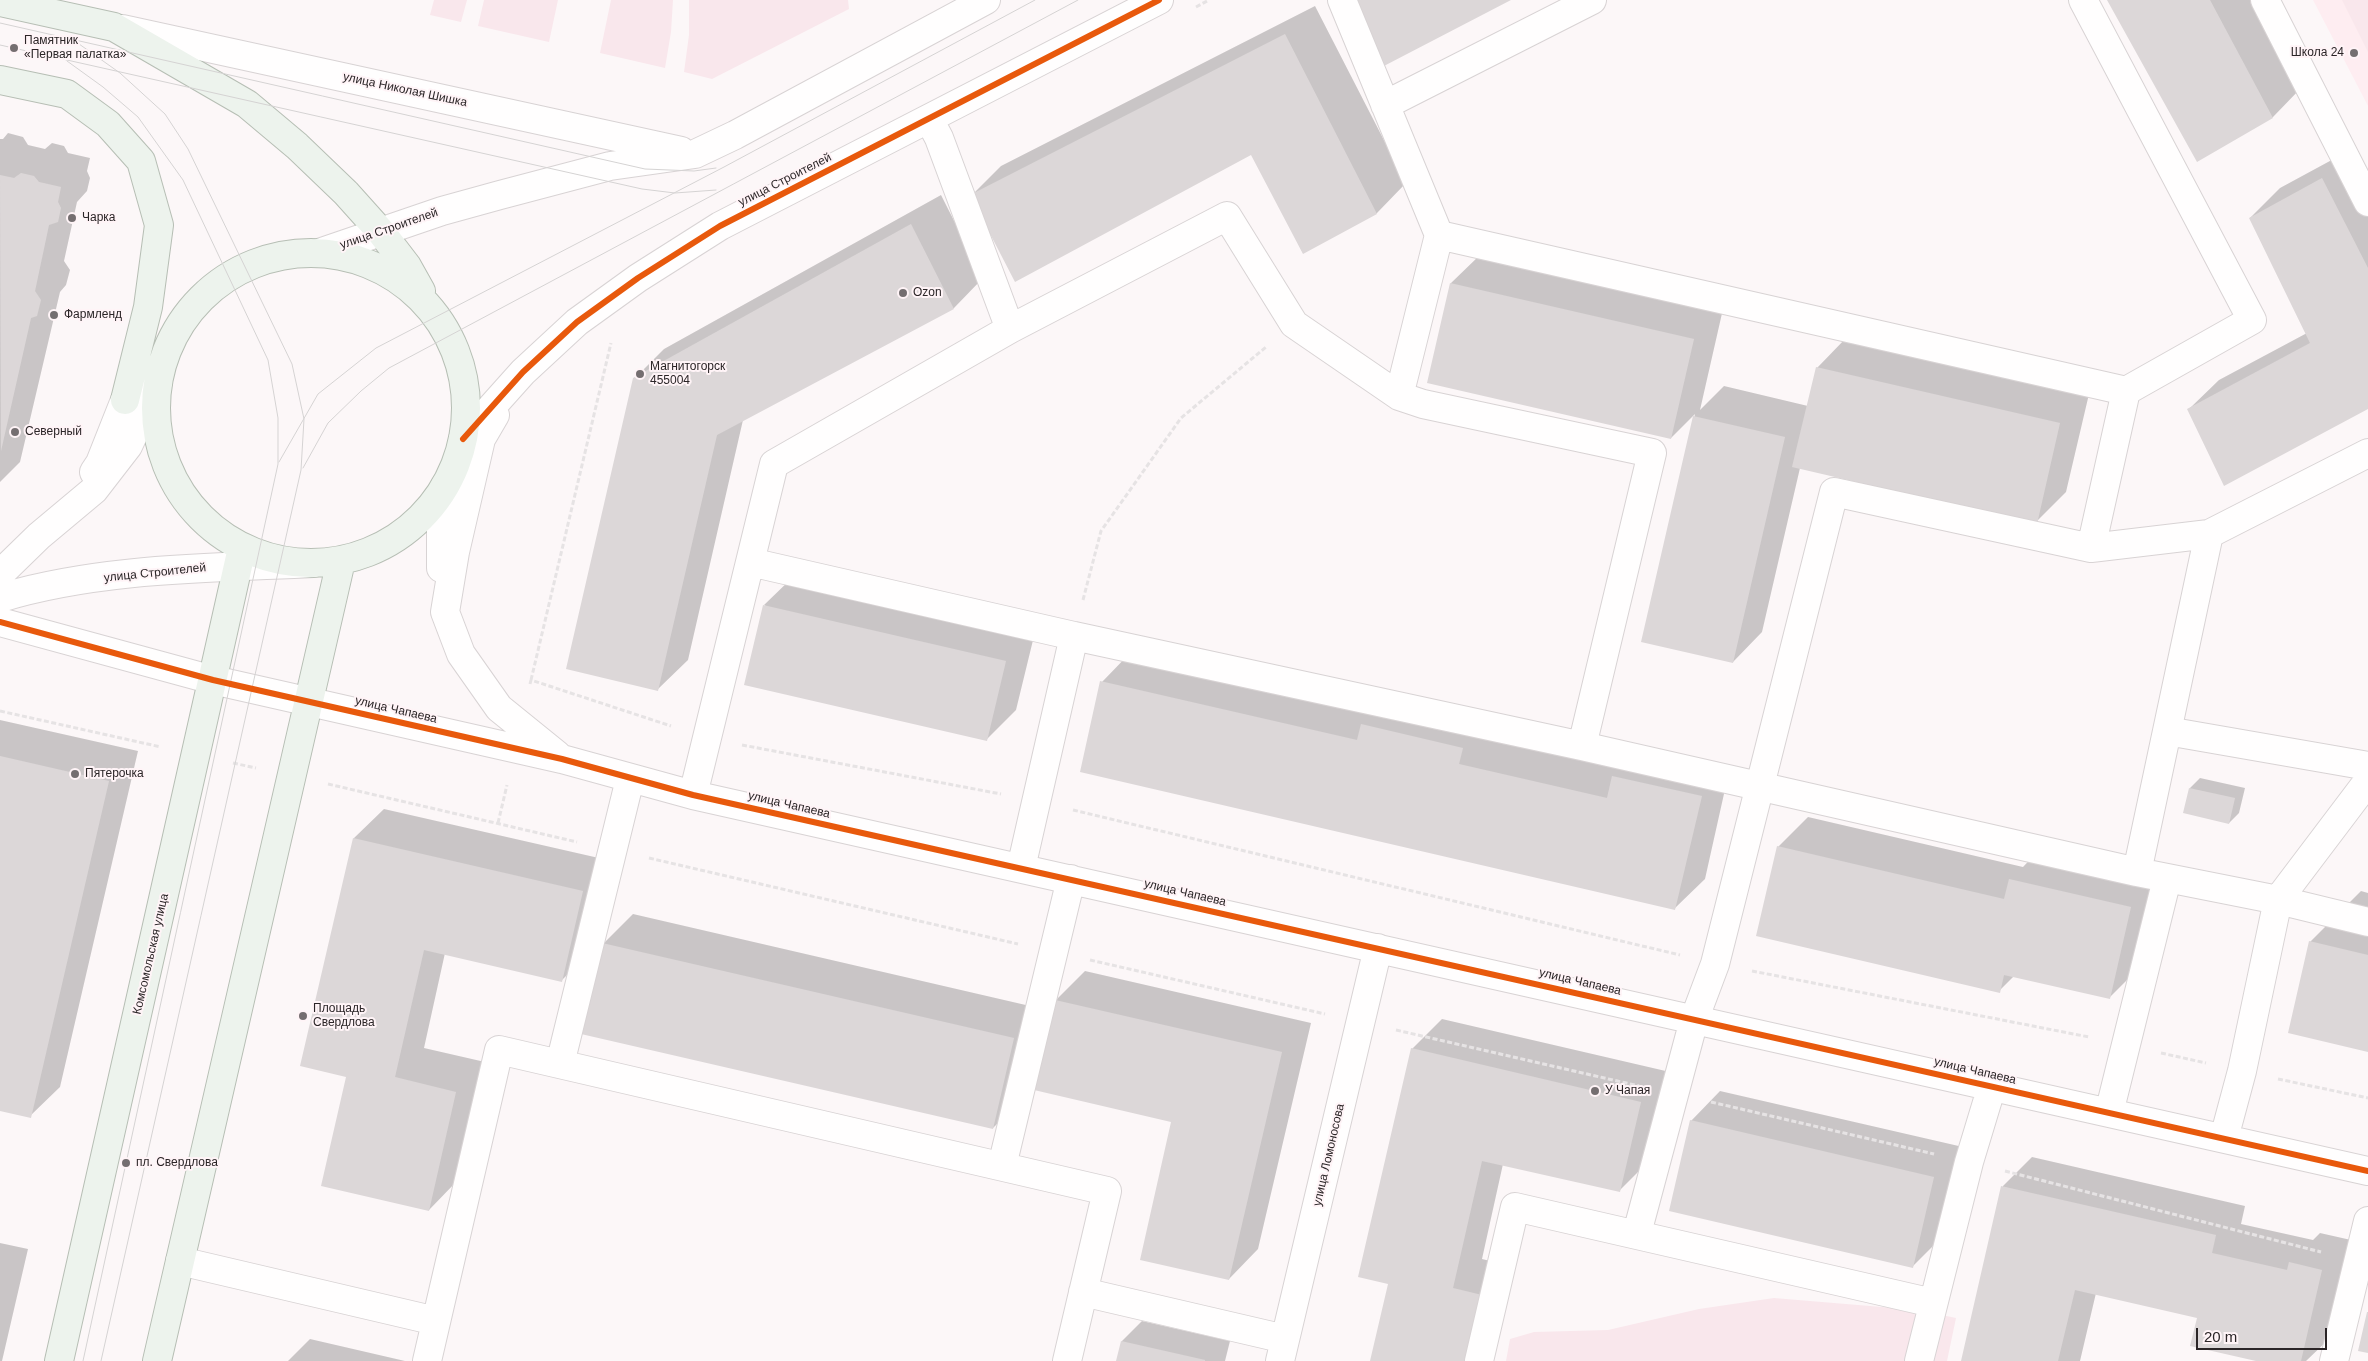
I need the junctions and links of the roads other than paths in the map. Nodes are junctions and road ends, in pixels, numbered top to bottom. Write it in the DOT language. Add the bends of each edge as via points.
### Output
graph roads {
  1 [pos="986,0"];
  2 [pos="1159,0"];
  3 [pos="1342,0"];
  4 [pos="1592,0"];
  5 [pos="2083,0"];
  6 [pos="2265,0"];
  7 [pos="0,2"];
  8 [pos="114,27"];
  9 [pos="0,80"];
  10 [pos="1384,105"];
  11 [pos="929,119"];
  12 [pos="695,154"];
  13 [pos="2368,202"];
  14 [pos="159,225"];
  15 [pos="381,232"];
  16 [pos="1439,234"];
  17 [pos="319,253"];
  18 [pos="433,312"];
  19 [pos="1010,329"];
  20 [pos="172,340"];
  21 [pos="158,382"];
  22 [pos="514,382"];
  23 [pos="2126,391"];
  24 [pos="1399,396"];
  25 [pos="125,400"];
  26 [pos="463,439"];
  27 [pos="2368,453"];
  28 [pos="445,486"];
  29 [pos="2209,534"];
  30 [pos="40,536"];
  31 [pos="2091,548"];
  32 [pos="240,557"];
  33 [pos="341,561"];
  34 [pos="750,562"];
  35 [pos="0,574"];
  36 [pos="0,598"];
  37 [pos="445,612"];
  38 [pos="0,622"];
  39 [pos="1074,636"];
  40 [pos="213,680"];
  41 [pos="309,702"];
  42 [pos="2167,731"];
  43 [pos="518,738"];
  44 [pos="1582,746"];
  45 [pos="2368,766"];
  46 [pos="630,779"];
  47 [pos="2368,781"];
  48 [pos="1759,786"];
  49 [pos="693,795"];
  50 [pos="1021,868"];
  51 [pos="2137,872"];
  52 [pos="1071,879"];
  53 [pos="2167,879"];
  54 [pos="2278,900"];
  55 [pos="2368,922"];
  56 [pos="1378,948"];
  57 [pos="1694,1020"];
  58 [pos="560,1064"];
  59 [pos="1992,1086"];
  60 [pos="2109,1113"];
  61 [pos="2224,1138"];
  62 [pos="1002,1166"];
  63 [pos="2368,1171"];
  64 [pos="2368,1221"];
  65 [pos="1637,1234"];
  66 [pos="180,1261"];
  67 [pos="1083,1292"];
  68 [pos="1933,1302"];
  69 [pos="436,1321"];
  70 [pos="1283,1350"];
  71 [pos="59,1361"];
  72 [pos="157,1361"];
  73 [pos="426,1361"];
  74 [pos="1067,1361"];
  75 [pos="1479,1361"];
  76 [pos="1919,1361"];
  77 [pos="2334,1361"];
  1 -- 12 [label="street, улица Строителей"];
  2 -- 11 [label="street, улица Строителей"];
  3 -- 10 [label="street"];
  4 -- 10 [label="street"];
  5 -- 23 [label="street" via="2252,320"];
  6 -- 13 [label="street"];
  7 -- 8 [label="main road, улица Николая Шишка"];
  8 -- 12 [label="street, улица Николая Шишка"];
  8 -- 15 [label="main road, улица Николая Шишка" via="247,104 297,146"];
  9 -- 14 [label="main road" via="67,94 108,124 141,161"];
  10 -- 16 [label="street"];
  11 -- 19 [label="street"];
  11 -- 22 [label="street, улица Строителей" via="712,231 577,322"];
  12 -- 15 [label="street, улица Строителей" via="610,166 500,195"];
  14 -- 20 [label="main road"];
  14 -- 25 [label="main road" via="148,307"];
  15 -- 17 [label="street, улица Строителей"];
  15 -- 18 [label="main road, улица Николая Шишка" via="407,266"];
  16 -- 23 [label="street"];
  16 -- 24 [label="street"];
  17 -- 18 [label="main road" via="354,259 379,268"];
  17 -- 20 [label="main road" via="285,255 232,274 208,292 186,317"];
  18 -- 26 [label="main road, улица Николая Шишка" via="455,350 461,371 466,413"];
  19 -- 24 [label="street" via="1227,216 1294,324"];
  19 -- 34 [label="street" via="774,464"];
  20 -- 21 [label="main road, улица Николая Шишка"];
  21 -- 30 [label="street" via="128,446 94,490"];
  21 -- 32 [label="main road, улица Николая Шишка" via="156,405 162,450 175,482 189,504"];
  22 -- 26 [label="street, улица Строителей"];
  22 -- 37 [label="street" via="481,439"];
  23 -- 31 [label="street"];
  24 -- 44 [label="street" via="1423,404 1652,453"];
  25 -- 30 [label="street" via="100,463 72,504"];
  26 -- 28 [label="main road, улица Николая Шишка"];
  27 -- 29 [label="street"];
  28 -- 33 [label="main road, улица Николая Шишка" via="426,513 398,537 362,555"];
  28 -- 37 [label="street, улица Чапаева" via="441,572"];
  29 -- 31 [label="street"];
  29 -- 42 [label="street"];
  30 -- 35 [label="street"];
  31 -- 48 [label="street" via="1834,492"];
  32 -- 33 [label="main road, улица Николая Шишка" via="258,554 313,564"];
  32 -- 36 [label="street, улица Строителей" via="210,567 74,581"];
  32 -- 40 [label="main road, Комсомольская улица"];
  33 -- 41 [label="main road"];
  34 -- 39 [label="street"];
  34 -- 49 [label="street"];
  37 -- 43 [label="street, улица Чапаева" via="461,654"];
  38 -- 40 [label="street, улица Чапаева"];
  39 -- 44 [label="street"];
  39 -- 50 [label="street"];
  40 -- 41 [label="street, улица Чапаева"];
  40 -- 71 [label="main road, Комсомольская улица"];
  41 -- 43 [label="street, улица Чапаева"];
  41 -- 66 [label="main road"];
  42 -- 45 [label="street"];
  42 -- 51 [label="street"];
  43 -- 46 [label="street, улица Чапаева" via="562,759"];
  44 -- 48 [label="street"];
  46 -- 49 [label="street, улица Чапаева"];
  46 -- 58 [label="street"];
  47 -- 54 [label="street"];
  48 -- 51 [label="street"];
  48 -- 57 [label="street" via="1715,964"];
  49 -- 50 [label="street, улица Чапаева"];
  50 -- 52 [label="street, улица Чапаева"];
  51 -- 53 [label="street"];
  52 -- 56 [label="street, улица Чапаева"];
  52 -- 62 [label="street"];
  53 -- 54 [label="street"];
  53 -- 60 [label="street"];
  54 -- 55 [label="street"];
  54 -- 61 [label="street" via="2242,1071"];
  56 -- 57 [label="street, улица Чапаева"];
  56 -- 70 [label="street, улица Ломоносова"];
  57 -- 59 [label="street, улица Чапаева"];
  57 -- 65 [label="street"];
  58 -- 62 [label="street"];
  58 -- 69 [label="street" via="499,1050"];
  59 -- 60 [label="street, улица Чапаева"];
  59 -- 68 [label="street"];
  60 -- 61 [label="street, улица Чапаева"];
  61 -- 63 [label="street, улица Чапаева"];
  62 -- 67 [label="street" via="1107,1190"];
  64 -- 77 [label="street"];
  65 -- 68 [label="street"];
  65 -- 75 [label="street" via="1515,1207"];
  66 -- 69 [label="street"];
  66 -- 72 [label="main road"];
  67 -- 70 [label="street"];
  67 -- 74 [label="street"];
  68 -- 76 [label="street"];
  69 -- 73 [label="street"];
}
